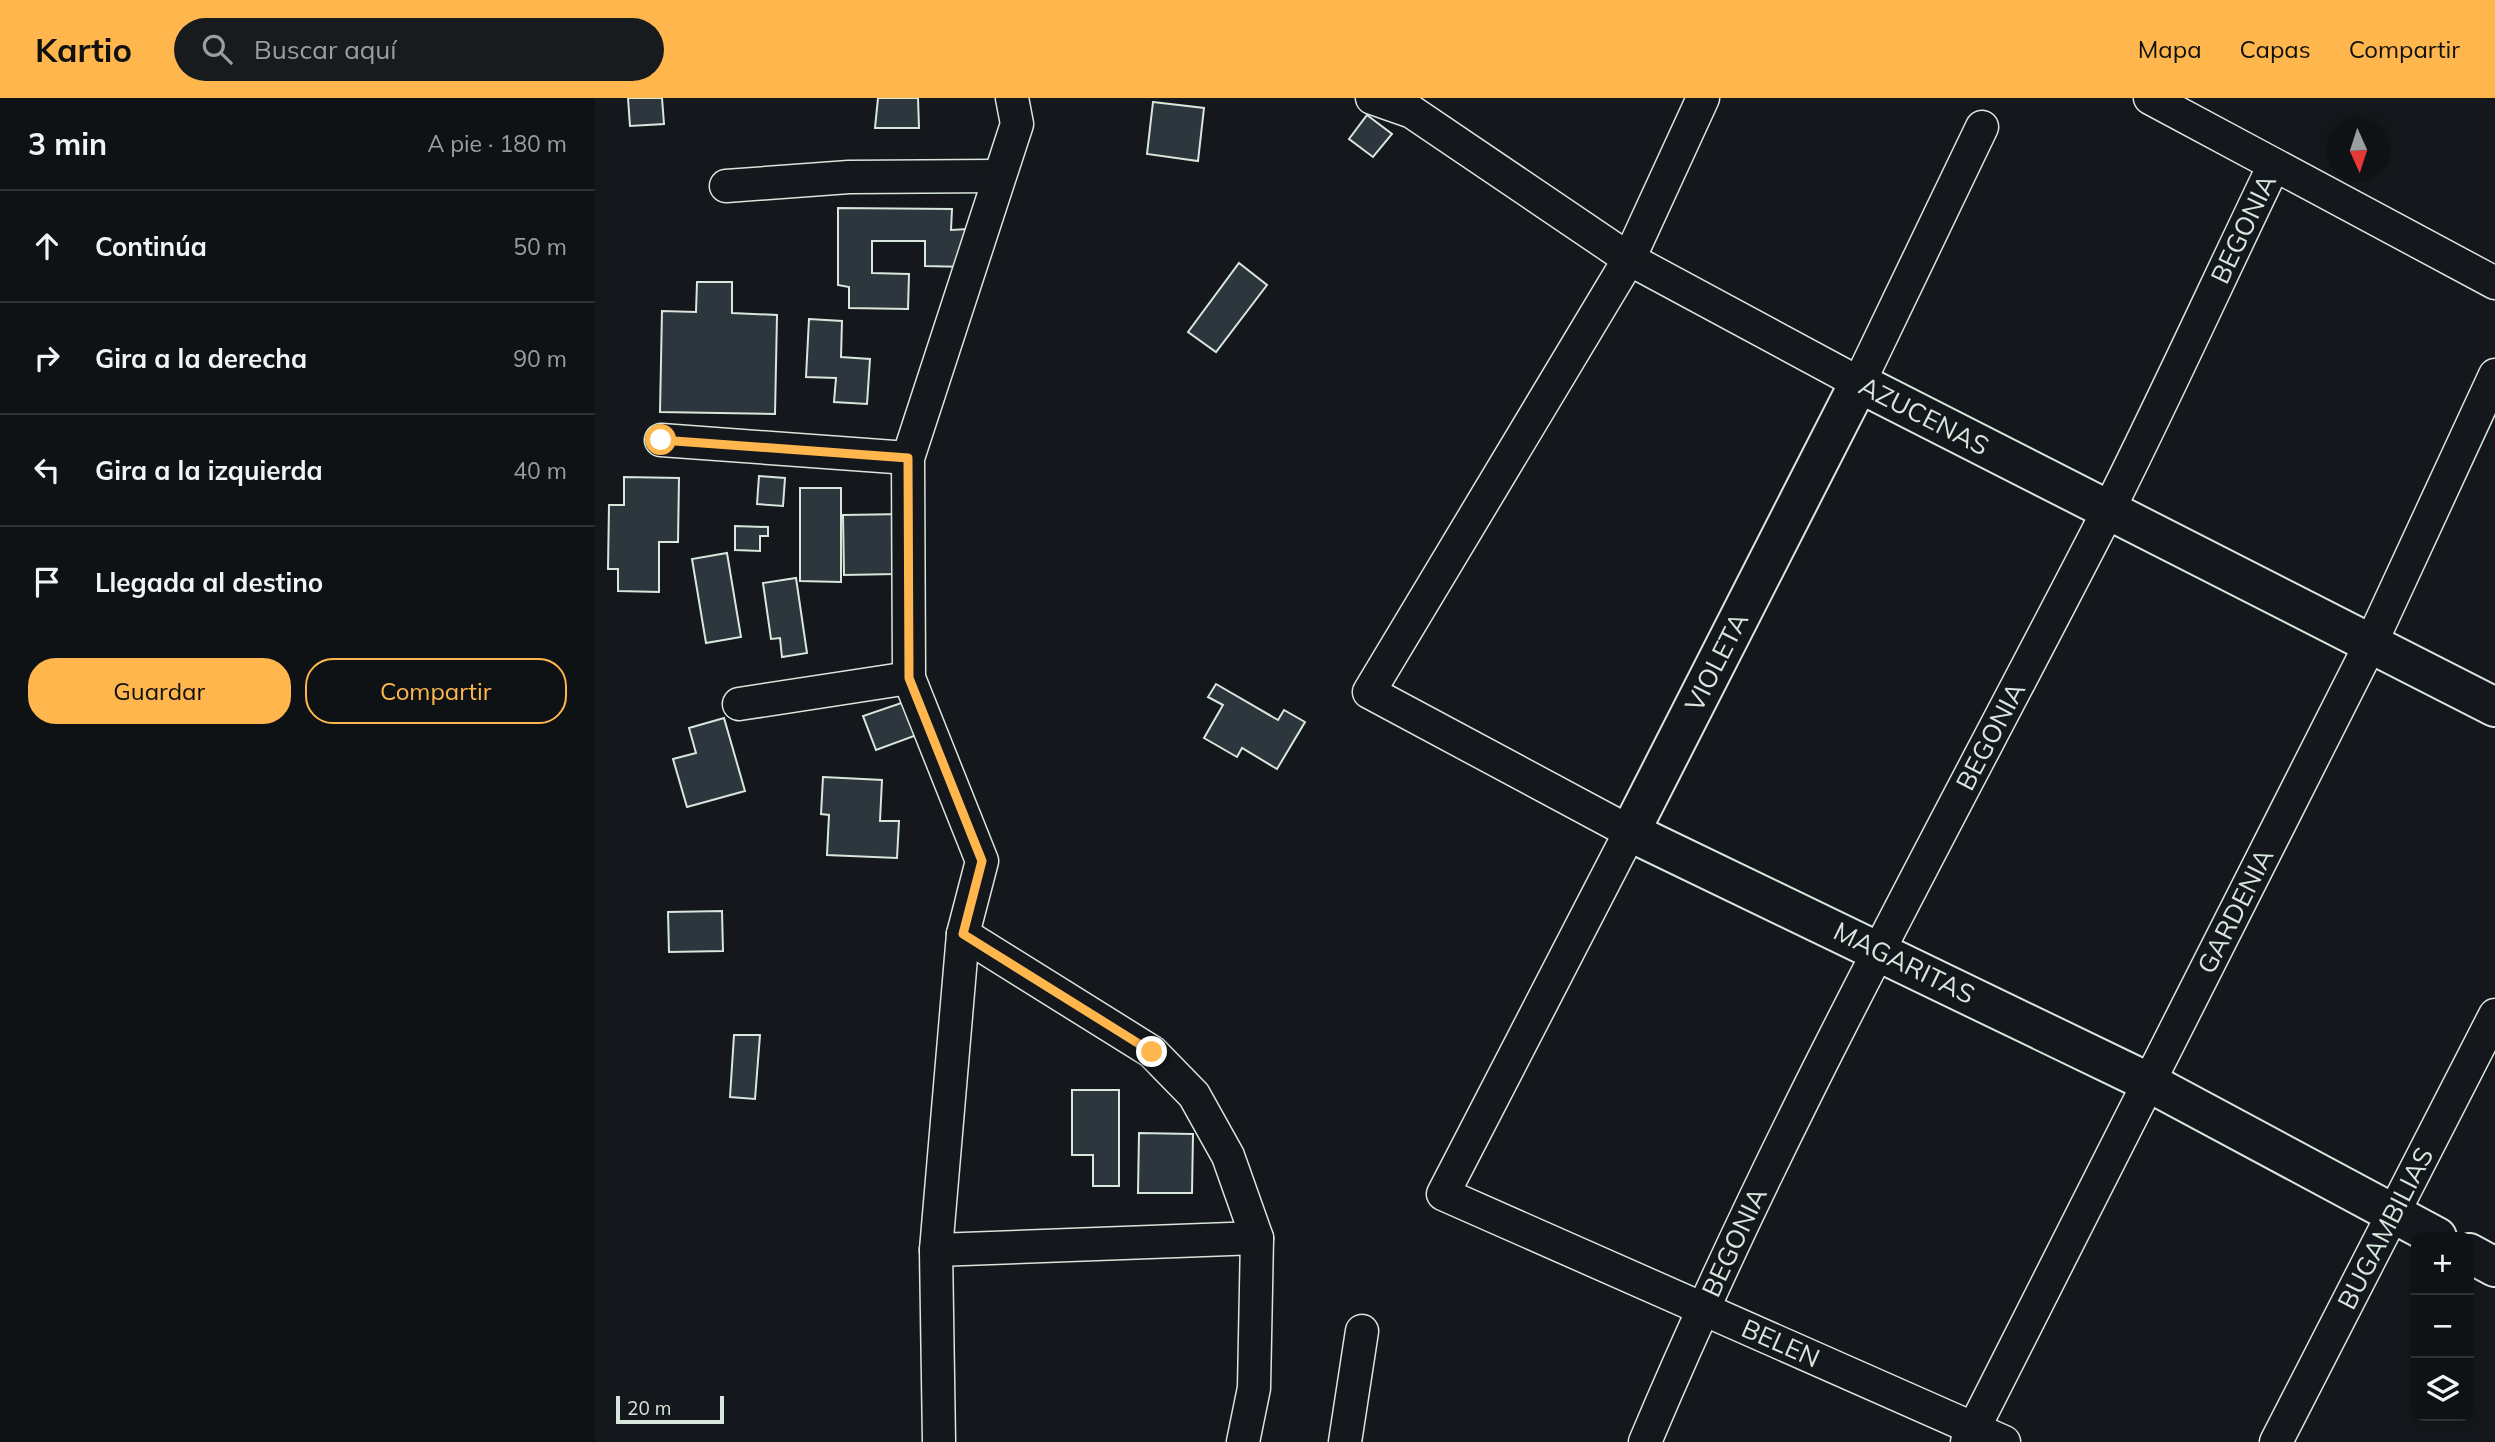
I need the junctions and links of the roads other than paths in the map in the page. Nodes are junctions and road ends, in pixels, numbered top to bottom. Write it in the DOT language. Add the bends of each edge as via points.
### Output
graph roads {
  1 [pos="1012,98"];
  2 [pos="1372,98"];
  3 [pos="1703,98"];
  4 [pos="2151,98"];
  5 [pos="1982,127"];
  6 [pos="2274,164"];
  7 [pos="997,176"];
  8 [pos="726,186"];
  9 [pos="1629,259"];
  10 [pos="2495,283"];
  11 [pos="2495,375"];
  12 [pos="1859,383"];
  13 [pos="661,440"];
  14 [pos="908,458"];
  15 [pos="2109,509"];
  16 [pos="2371,643"];
  17 [pos="909,678"];
  18 [pos="739,704"];
  19 [pos="2495,707"];
  20 [pos="1630,832"];
  21 [pos="963,934"];
  22 [pos="1879,951"];
  23 [pos="2495,1015"];
  24 [pos="2150,1083"];
  25 [pos="1443,1194"];
  26 [pos="2394,1216"];
  27 [pos="2427,1232"];
  28 [pos="1257,1238"];
  29 [pos="936,1250"];
  30 [pos="2474,1256"];
  31 [pos="2495,1267"];
  32 [pos="1702,1307"];
  33 [pos="1362,1331"];
  34 [pos="1971,1435"];
  35 [pos="939,1442"];
  36 [pos="1243,1442"];
  37 [pos="1345,1442"];
  38 [pos="1645,1442"];
  39 [pos="2004,1442"];
  40 [pos="2276,1442"];
  1 -- 7 [label="street" via="1017,124"];
  2 -- 9 [label="street, AZUCENAS" via="1412,112"];
  3 -- 9 [label="street"];
  4 -- 6 [label="street"];
  5 -- 12 [label="street, VIOLETA"];
  6 -- 10 [label="street"];
  6 -- 15 [label="street, BEGONIA"];
  7 -- 8 [label="street" via="849,177"];
  7 -- 14 [label="street"];
  9 -- 12 [label="street, AZUCENAS"];
  9 -- 20 [label="street, MAGARITAS" via="1369,692"];
  11 -- 16 [label="street, GARDENIA"];
  12 -- 15 [label="street, AZUCENAS"];
  12 -- 20 [label="street, VIOLETA"];
  13 -- 14 [label="street"];
  14 -- 17 [label="street"];
  15 -- 16 [label="street, AZUCENAS"];
  15 -- 22 [label="street, BEGONIA"];
  16 -- 19 [label="street, AZUCENAS"];
  16 -- 24 [label="street, GARDENIA"];
  17 -- 18 [label="street"];
  17 -- 21 [label="street" via="982,861"];
  20 -- 22 [label="street, MAGARITAS"];
  20 -- 25 [label="street, VIOLETA"];
  21 -- 28 [label="street" via="1152,1052 1194,1095 1228,1156"];
  21 -- 29 [label="street"];
  22 -- 24 [label="street, MAGARITAS"];
  22 -- 32 [label="street, BEGONIA"];
  23 -- 26 [label="street, BUGAMBILIAS"];
  24 -- 26 [label="street, MAGARITAS"];
  24 -- 34 [label="street, GARDENIA"];
  25 -- 32 [label="street, BELEN"];
  26 -- 27 [label="street, MAGARITAS"];
  26 -- 40 [label="street, BUGAMBILIAS"];
  28 -- 29 [label="street"];
  28 -- 36 [label="street" via="1254,1388"];
  29 -- 35 [label="street"];
  30 -- 31 [label="street"];
  32 -- 34 [label="street, BELEN"];
  32 -- 38 [label="street, BEGONIA"];
  33 -- 37 [label="street"];
  34 -- 39 [label="street, BELEN"];
}
